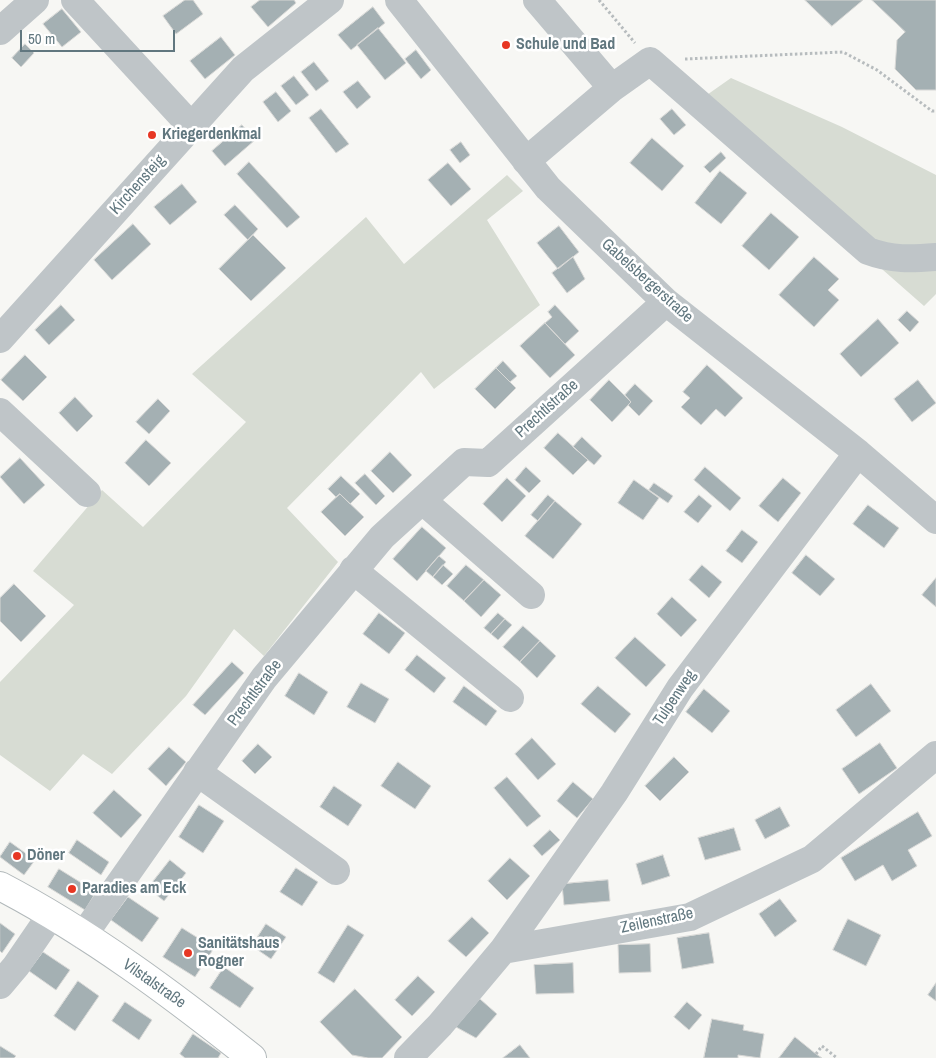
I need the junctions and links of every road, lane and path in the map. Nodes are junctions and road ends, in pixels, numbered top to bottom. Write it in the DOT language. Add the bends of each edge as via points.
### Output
graph roads {
  1 [pos="35,0"];
  2 [pos="75,0"];
  3 [pos="399,0"];
  4 [pos="537,0"];
  5 [pos="599,0"];
  6 [pos="325,1"];
  7 [pos="0,31"];
  8 [pos="650,61"];
  9 [pos="612,88"];
  10 [pos="936,111"];
  11 [pos="191,126"];
  12 [pos="526,161"];
  13 [pos="936,257"];
  14 [pos="666,302"];
  15 [pos="0,339"];
  16 [pos="0,412"];
  17 [pos="858,453"];
  18 [pos="87,493"];
  19 [pos="422,501"];
  20 [pos="936,520"];
  21 [pos="353,570"];
  22 [pos="532,595"];
  23 [pos="510,698"];
  24 [pos="933,765"];
  25 [pos="197,772"];
  26 [pos="336,871"];
  27 [pos="0,886"];
  28 [pos="51,915"];
  29 [pos="82,935"];
  30 [pos="503,950"];
  31 [pos="0,985"];
  32 [pos="816,1054"];
  33 [pos="252,1058"];
  34 [pos="408,1058"];
  35 [pos="837,1058"];
  1 -- 7 [label="street"];
  2 -- 11 [label="street"];
  3 -- 12 [label="street, Gabelsbergerstraße"];
  4 -- 9 [label="street"];
  5 -- 8 [label="path"];
  6 -- 11 [label="street, Kirchensteig" via="243,69"];
  8 -- 9 [label="street"];
  8 -- 10 [label="path" via="843,52"];
  8 -- 13 [label="street" via="868,252 908,259"];
  9 -- 12 [label="street"];
  11 -- 15 [label="street, Kirchensteig"];
  12 -- 14 [label="street, Gabelsbergerstraße" via="548,188"];
  14 -- 17 [label="street, Gabelsbergerstraße"];
  14 -- 19 [label="street, Prechtlstraße" via="488,463 464,462"];
  16 -- 18 [label="street"];
  17 -- 20 [label="street, Gabelsbergerstraße"];
  17 -- 30 [label="street, Tulpenweg" via="680,688 614,793"];
  19 -- 21 [label="street, Prechtlstraße" via="382,537"];
  19 -- 22 [label="street"];
  21 -- 23 [label="street"];
  21 -- 25 [label="street, Prechtlstraße" via="264,678"];
  24 -- 30 [label="street, Zeilenstraße" via="812,859 690,917"];
  25 -- 26 [label="street"];
  25 -- 29 [label="street, Prechtlstraße"];
  27 -- 28 [label="main road, Vilstalstraße"];
  28 -- 29 [label="main road, Vilstalstraße"];
  28 -- 31 [label="street"];
  29 -- 33 [label="main road, Vilstalstraße" via="176,998"];
  30 -- 34 [label="street"];
  32 -- 35 [label="path" via="822,1046"];
}
